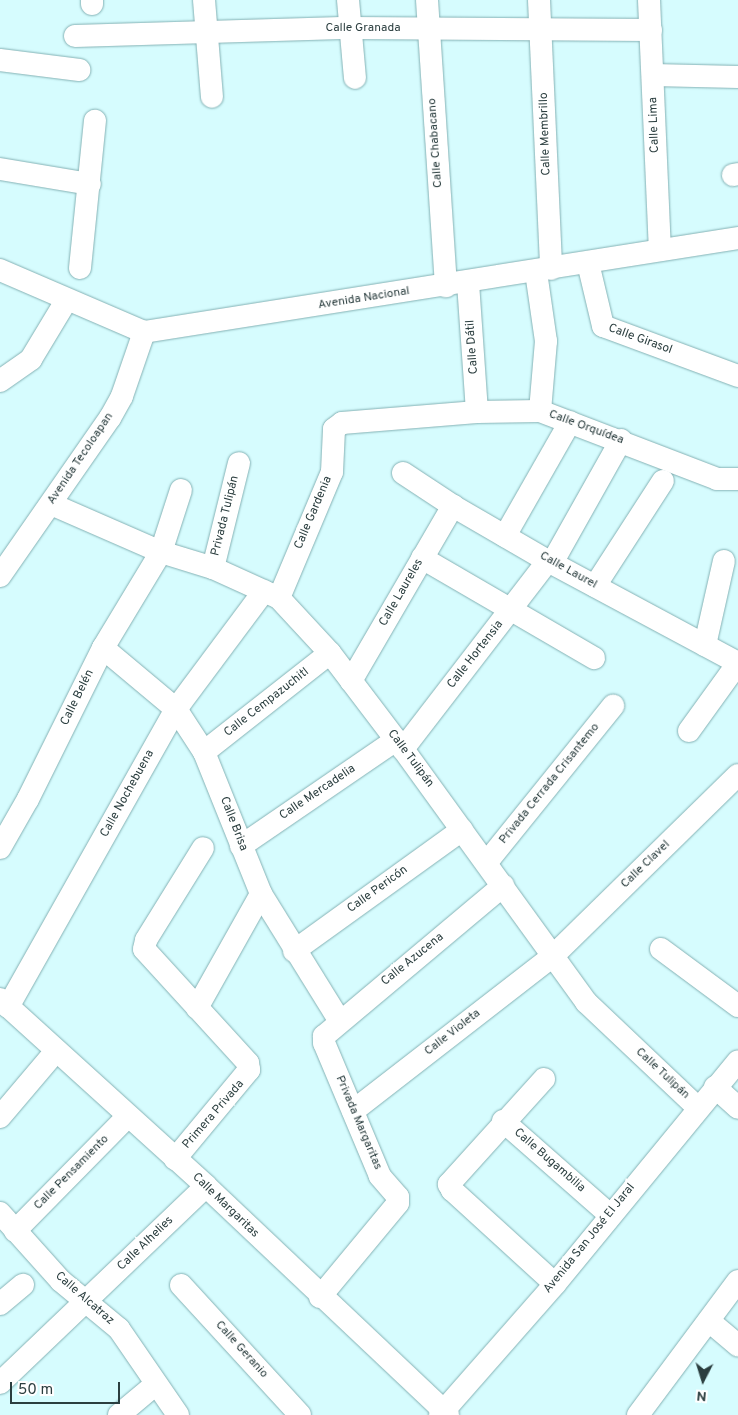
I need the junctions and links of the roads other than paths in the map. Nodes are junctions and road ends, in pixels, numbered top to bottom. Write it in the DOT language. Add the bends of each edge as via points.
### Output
graph roads {
  1 [pos="204,0"];
  2 [pos="348,0"];
  3 [pos="427,0"];
  4 [pos="539,0"];
  5 [pos="649,0"];
  6 [pos="350,28"];
  7 [pos="428,29"];
  8 [pos="541,29"];
  9 [pos="651,30"];
  10 [pos="206,32"];
  11 [pos="75,36"];
  12 [pos="0,60"];
  13 [pos="79,70"];
  14 [pos="653,75"];
  15 [pos="738,77"];
  16 [pos="355,78"];
  17 [pos="212,97"];
  18 [pos="95,121"];
  19 [pos="0,169"];
  20 [pos="90,184"];
  21 [pos="738,238"];
  22 [pos="660,250"];
  23 [pos="588,263"];
  24 [pos="80,268"];
  25 [pos="0,270"];
  26 [pos="543,270"];
  27 [pos="468,283"];
  28 [pos="446,286"];
  29 [pos="66,301"];
  30 [pos="144,332"];
  31 [pos="738,376"];
  32 [pos="0,381"];
  33 [pos="478,412"];
  34 [pos="540,412"];
  35 [pos="570,422"];
  36 [pos="337,425"];
  37 [pos="621,440"];
  38 [pos="239,464"];
  39 [pos="402,473"];
  40 [pos="738,479"];
  41 [pos="663,481"];
  42 [pos="181,490"];
  43 [pos="51,504"];
  44 [pos="453,506"];
  45 [pos="505,536"];
  46 [pos="161,552"];
  47 [pos="422,558"];
  48 [pos="724,561"];
  49 [pos="550,562"];
  50 [pos="213,568"];
  51 [pos="0,576"];
  52 [pos="595,586"];
  53 [pos="271,595"];
  54 [pos="512,609"];
  55 [pos="705,645"];
  56 [pos="102,648"];
  57 [pos="330,653"];
  58 [pos="594,658"];
  59 [pos="738,663"];
  60 [pos="351,680"];
  61 [pos="613,706"];
  62 [pos="176,709"];
  63 [pos="689,731"];
  64 [pos="399,744"];
  65 [pos="204,752"];
  66 [pos="738,775"];
  67 [pos="462,830"];
  68 [pos="241,846"];
  69 [pos="0,848"];
  70 [pos="203,848"];
  71 [pos="487,862"];
  72 [pos="503,886"];
  73 [pos="261,894"];
  74 [pos="661,949"];
  75 [pos="294,951"];
  76 [pos="554,955"];
  77 [pos="4,1003"];
  78 [pos="738,1006"];
  79 [pos="197,1008"];
  80 [pos="332,1028"];
  81 [pos="56,1051"];
  82 [pos="738,1061"];
  83 [pos="544,1079"];
  84 [pos="715,1087"];
  85 [pos="697,1107"];
  86 [pos="738,1108"];
  87 [pos="353,1111"];
  88 [pos="128,1116"];
  89 [pos="0,1117"];
  90 [pos="503,1121"];
  91 [pos="176,1158"];
  92 [pos="206,1186"];
  93 [pos="0,1213"];
  94 [pos="610,1215"];
  95 [pos="15,1231"];
  96 [pos="738,1281"];
  97 [pos="555,1284"];
  98 [pos="23,1285"];
  99 [pos="181,1286"];
  100 [pos="320,1297"];
  101 [pos="86,1302"];
  102 [pos="0,1304"];
  103 [pos="709,1321"];
  104 [pos="738,1345"];
  105 [pos="0,1384"];
  106 [pos="156,1384"];
  107 [pos="644,1413"];
  108 [pos="444,1414"];
  109 [pos="119,1415"];
  110 [pos="178,1415"];
  111 [pos="300,1415"];
  1 -- 10 [label="street"];
  2 -- 6 [label="street"];
  3 -- 7 [label="street, Calle Chabacano"];
  4 -- 8 [label="street, Calle Membrillo"];
  5 -- 9 [label="street, Calle Lima"];
  6 -- 7 [label="street, Calle Granada"];
  6 -- 10 [label="street, Calle Granada"];
  6 -- 16 [label="street"];
  7 -- 8 [label="street, Calle Granada"];
  7 -- 28 [label="street, Calle Chabacano"];
  8 -- 9 [label="street, Calle Granada"];
  8 -- 26 [label="street, Calle Membrillo"];
  9 -- 14 [label="street, Calle Lima"];
  10 -- 11 [label="street, Calle Granada"];
  10 -- 17 [label="street"];
  12 -- 13 [label="street"];
  14 -- 15 [label="street"];
  14 -- 22 [label="street, Calle Lima"];
  18 -- 20 [label="street"];
  19 -- 20 [label="street"];
  20 -- 24 [label="street"];
  21 -- 22 [label="street, Avenida Nacional"];
  22 -- 23 [label="street, Avenida Nacional"];
  23 -- 26 [label="street, Avenida Nacional"];
  23 -- 31 [label="street, Calle Girasol" via="603,326"];
  25 -- 29 [label="street"];
  26 -- 27 [label="street, Avenida Nacional"];
  26 -- 34 [label="street, Calle Membrillo" via="546,341"];
  27 -- 28 [label="street, Avenida Nacional"];
  27 -- 33 [label="street, Calle Dátil"];
  28 -- 30 [label="street, Avenida Nacional"];
  29 -- 30 [label="street"];
  29 -- 32 [label="street" via="31,359"];
  30 -- 43 [label="street, Avenida Tecoloapan" via="122,396"];
  33 -- 34 [label="street, Calle Orquídea"];
  33 -- 36 [label="street, Calle Orquídea"];
  34 -- 35 [label="street, Calle Orquídea"];
  35 -- 37 [label="street, Calle Orquídea"];
  35 -- 45 [label="street"];
  36 -- 53 [label="street, Calle Gardenia" via="332,472"];
  37 -- 40 [label="street, Calle Orquídea" via="717,479"];
  37 -- 49 [label="street, Calle Hortensia"];
  38 -- 50 [label="street, Privada Tulipán"];
  39 -- 44 [label="street, Calle Laurel"];
  41 -- 52 [label="street"];
  42 -- 46 [label="street, Calle Belén"];
  43 -- 46 [label="street, Calle Tulipán"];
  43 -- 51 [label="street, Avenida Tecoloapan"];
  44 -- 45 [label="street, Calle Laurel"];
  44 -- 47 [label="street, Calle Laureles"];
  45 -- 49 [label="street, Calle Laurel"];
  46 -- 50 [label="street, Calle Tulipán"];
  46 -- 56 [label="street, Calle Belén"];
  47 -- 54 [label="street"];
  47 -- 60 [label="street, Calle Laureles"];
  48 -- 55 [label="street"];
  49 -- 52 [label="street, Calle Laurel"];
  49 -- 54 [label="street, Calle Hortensia"];
  50 -- 53 [label="street, Calle Tulipán"];
  52 -- 55 [label="street, Calle Laurel"];
  53 -- 57 [label="street, Calle Tulipán"];
  53 -- 62 [label="street, Calle Nochebuena"];
  54 -- 58 [label="street"];
  54 -- 64 [label="street, Calle Hortensia"];
  55 -- 59 [label="street, Calle Laurel"];
  56 -- 62 [label="street, Calle Brisa"];
  56 -- 69 [label="street, Calle Belén" via="28,799"];
  57 -- 60 [label="street, Calle Tulipán"];
  57 -- 65 [label="street, Calle Cempazuchitl"];
  59 -- 63 [label="street"];
  60 -- 64 [label="street, Calle Tulipán"];
  61 -- 71 [label="street, Privada Cerrada Crisantemo"];
  62 -- 65 [label="street, Calle Brisa"];
  62 -- 77 [label="street, Calle Nochebuena"];
  64 -- 67 [label="street, Calle Tulipán"];
  64 -- 68 [label="street, Calle Mercadelia"];
  65 -- 68 [label="street, Calle Brisa"];
  66 -- 76 [label="street, Calle Clavel"];
  67 -- 71 [label="street, Calle Tulipán"];
  67 -- 75 [label="street, Calle Pericón"];
  68 -- 73 [label="street, Calle Brisa"];
  70 -- 79 [label="street" via="146,940 144,949"];
  71 -- 72 [label="street, Calle Tulipán"];
  72 -- 76 [label="street, Calle Tulipán"];
  72 -- 80 [label="street, Calle Azucena"];
  73 -- 75 [label="street, Calle Brisa"];
  73 -- 79 [label="street"];
  74 -- 78 [label="street"];
  75 -- 80 [label="street, Calle Brisa"];
  76 -- 85 [label="street, Calle Tulipán" via="586,1002"];
  76 -- 87 [label="street, Calle Violeta"];
  77 -- 81 [label="street, Calle Margaritas"];
  79 -- 91 [label="street, Primera Privada" via="248,1063 250,1070"];
  80 -- 87 [label="street, Privada Margaritas" via="324,1043"];
  81 -- 88 [label="street, Calle Margaritas"];
  81 -- 89 [label="street"];
  82 -- 84 [label="street, Avenida San José El Jaral"];
  83 -- 90 [label="street"];
  84 -- 85 [label="street, Avenida San José El Jaral"];
  84 -- 86 [label="street"];
  85 -- 94 [label="street, Avenida San José El Jaral"];
  87 -- 100 [label="street, Privada Margaritas" via="380,1176 398,1203"];
  88 -- 91 [label="street, Calle Margaritas"];
  88 -- 95 [label="street, Calle Pensamiento"];
  90 -- 94 [label="street, Calle Bugambilia"];
  90 -- 97 [label="street, Calle Bugambilia" via="449,1184"];
  91 -- 92 [label="street, Calle Margaritas"];
  92 -- 100 [label="street, Calle Margaritas"];
  92 -- 101 [label="street, Calle Alhelies"];
  93 -- 95 [label="street, Calle Alcatraz"];
  94 -- 97 [label="street, Avenida San José El Jaral"];
  95 -- 101 [label="street, Calle Alcatraz" via="61,1281"];
  96 -- 103 [label="street"];
  97 -- 108 [label="street, Avenida San José El Jaral"];
  98 -- 102 [label="street"];
  99 -- 111 [label="street, Calle Geranio"];
  100 -- 108 [label="street, Calle Margaritas"];
  101 -- 105 [label="street, Calle Alhelies"];
  101 -- 106 [label="street, Calle Alcatraz" via="119,1329"];
  103 -- 104 [label="street"];
  103 -- 107 [label="street"];
  106 -- 109 [label="street"];
  106 -- 110 [label="street, Calle Alcatraz"];
}
